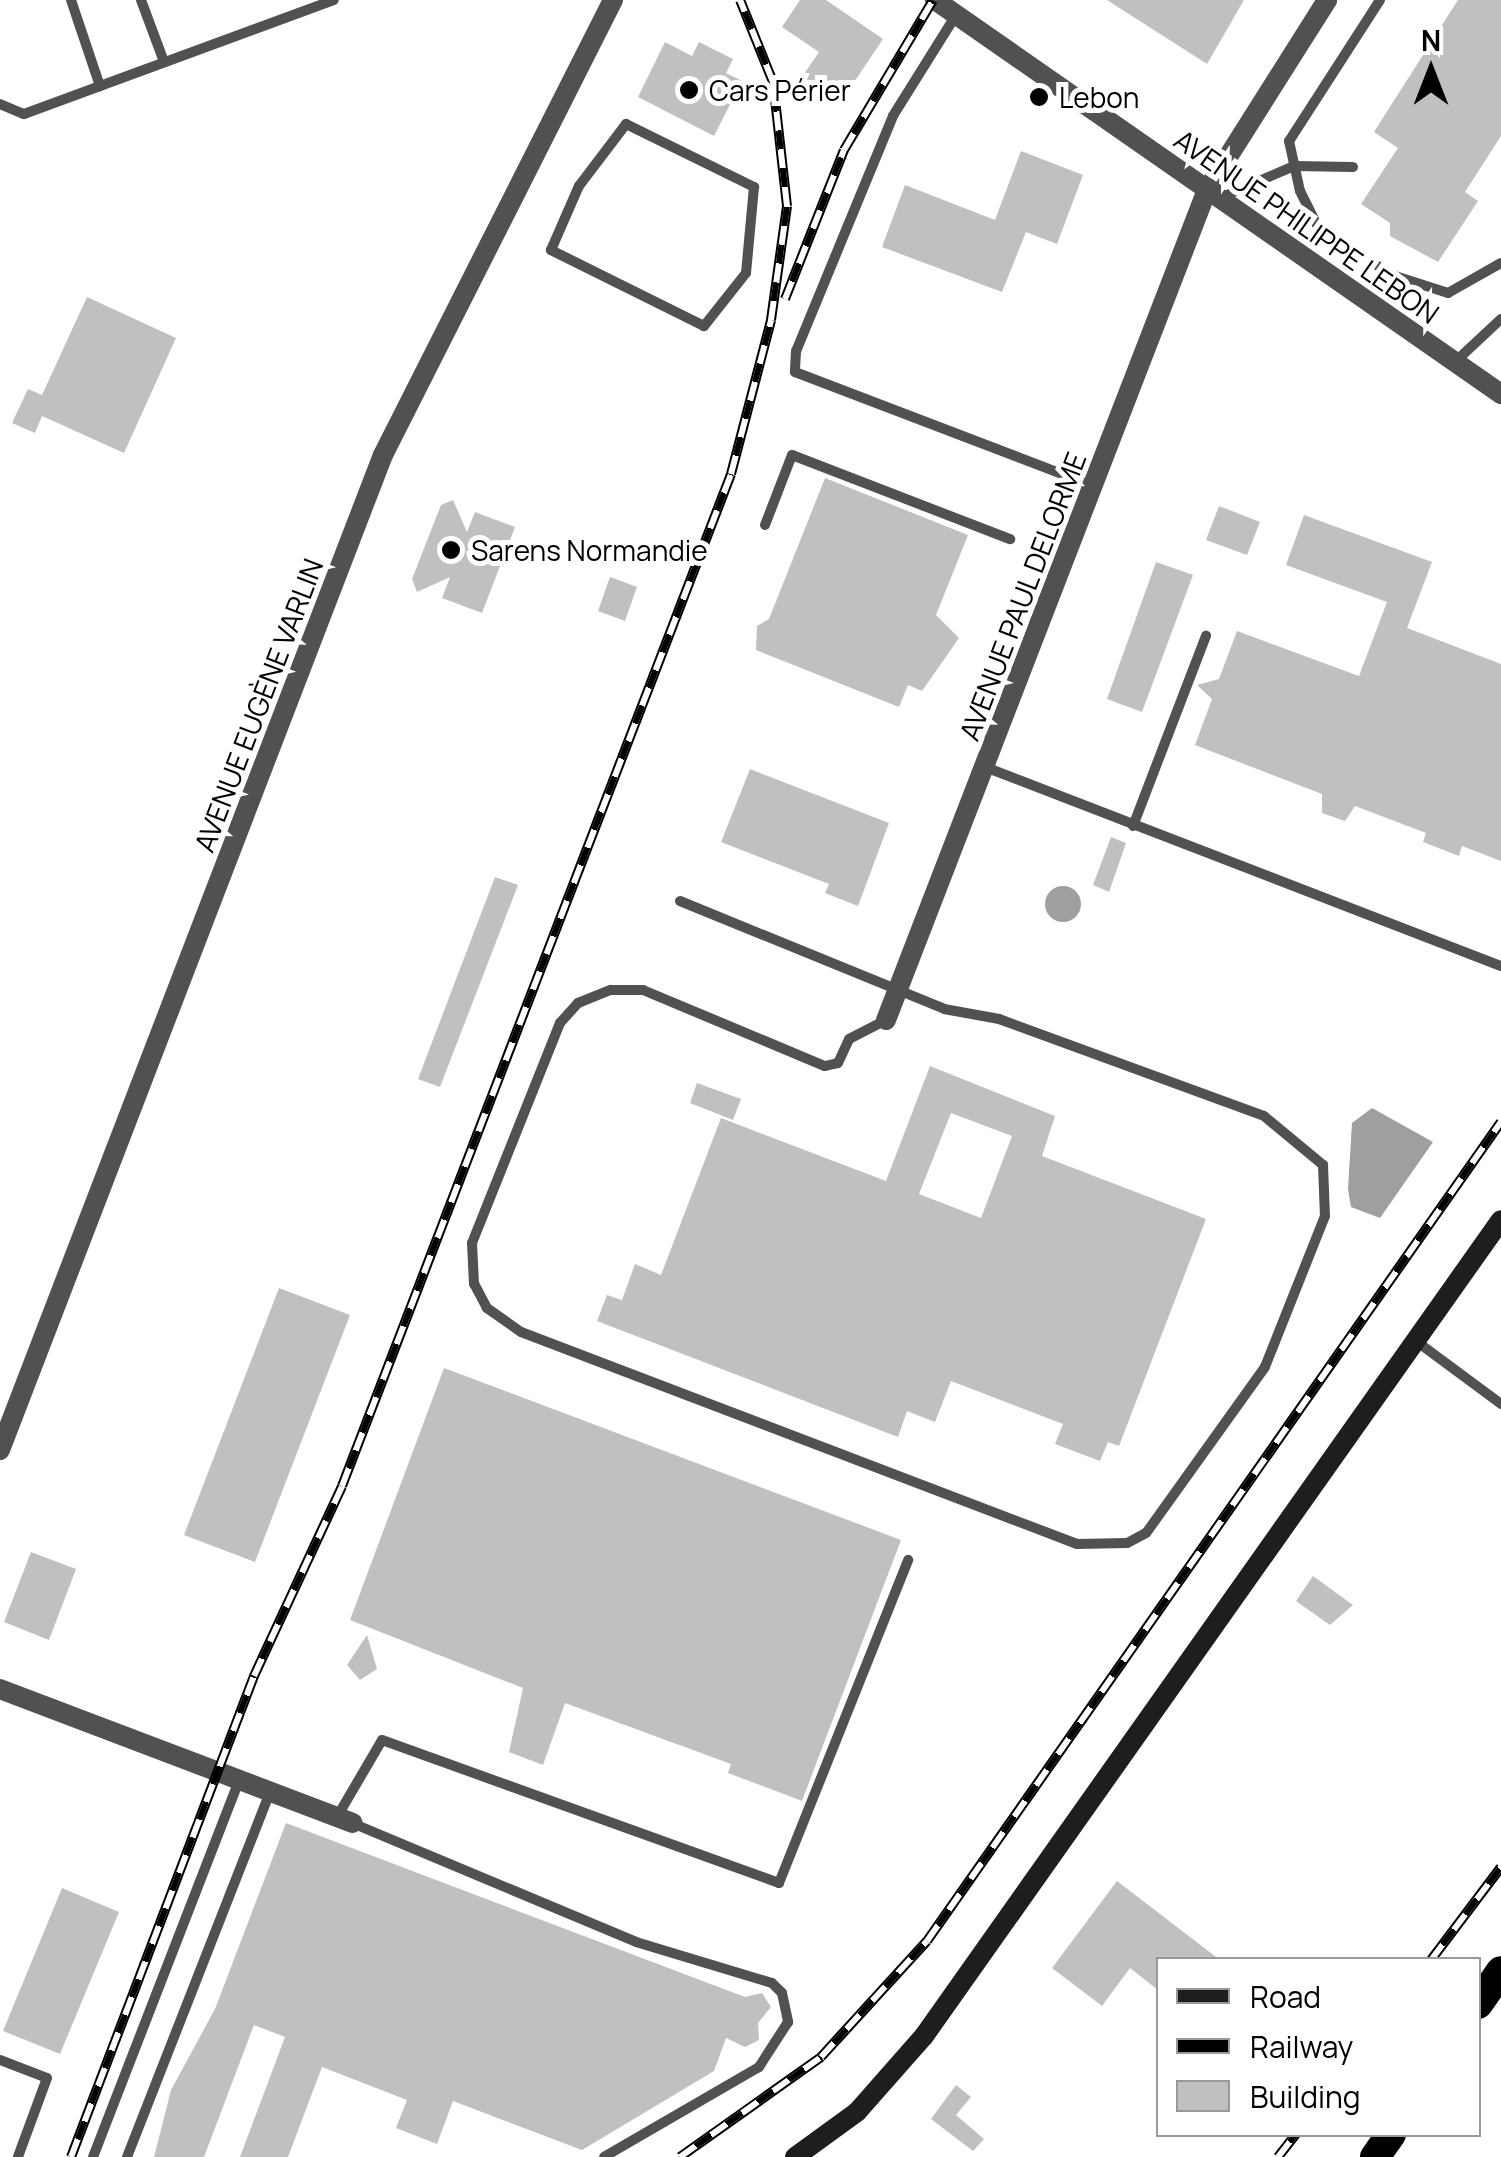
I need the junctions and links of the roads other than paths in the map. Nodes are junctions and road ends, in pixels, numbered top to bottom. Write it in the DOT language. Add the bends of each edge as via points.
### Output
graph roads {
  1 [pos="71,0"];
  2 [pos="140,0"];
  3 [pos="334,0"];
  4 [pos="613,0"];
  5 [pos="935,0"];
  6 [pos="1327,0"];
  7 [pos="1380,0"];
  8 [pos="956,15"];
  9 [pos="164,62"];
  10 [pos="100,86"];
  11 [pos="0,104"];
  12 [pos="626,124"];
  13 [pos="1294,166"];
  14 [pos="1353,167"];
  15 [pos="1213,194"];
  16 [pos="1501,263"];
  17 [pos="1498,325"];
  18 [pos="1456,362"];
  19 [pos="1501,394"];
  20 [pos="1095,487"];
  21 [pos="765,525"];
  22 [pos="1010,539"];
  23 [pos="1206,636"];
  24 [pos="985,768"];
  25 [pos="1133,826"];
  26 [pos="680,901"];
  27 [pos="1501,966"];
  28 [pos="897,992"];
  29 [pos="886,1020"];
  30 [pos="1501,1220"];
  31 [pos="1416,1340"];
  32 [pos="1501,1404"];
  33 [pos="0,1450"];
  34 [pos="908,1560"];
  35 [pos="0,1689"];
  36 [pos="239,1780"];
  37 [pos="270,1792"];
  38 [pos="344,1820"];
  39 [pos="1501,1971"];
  40 [pos="1481,2000"];
  41 [pos="0,2060"];
  42 [pos="18,2157"];
  43 [pos="92,2157"];
  44 [pos="127,2157"];
  45 [pos="604,2157"];
  46 [pos="795,2157"];
  1 -- 10 [label="lane"];
  2 -- 9 [label="lane"];
  3 -- 9 [label="lane"];
  4 -- 33 [label="street, AVENUE EUGÈNE VARLIN" via="382,454"];
  5 -- 8 [label="street, AVENUE PHILIPPE LEBON"];
  6 -- 15 [label="street, AVENUE PAUL DELORME"];
  7 -- 13 [label="lane" via="1289,142"];
  8 -- 15 [label="street, AVENUE PHILIPPE LEBON"];
  8 -- 20 [label="lane" via="893,116 796,351 795,372"];
  9 -- 10 [label="lane"];
  10 -- 11 [label="lane" via="24,114"];
  12 -- 12 [label="lane" via="754,187 746,273 704,326 552,250 579,186"];
  13 -- 14 [label="lane"];
  13 -- 15 [label="lane"];
  13 -- 16 [label="lane" via="1318,228 1392,275 1448,293"];
  15 -- 18 [label="street, AVENUE PHILIPPE LEBON"];
  15 -- 20 [label="street, AVENUE PAUL DELORME"];
  17 -- 18 [label="lane"];
  18 -- 19 [label="street, AVENUE PHILIPPE LEBON"];
  20 -- 24 [label="street, AVENUE PAUL DELORME"];
  21 -- 22 [label="lane" via="792,455"];
  23 -- 25 [label="lane"];
  24 -- 25 [label="lane"];
  24 -- 28 [label="street, AVENUE PAUL DELORME"];
  25 -- 27 [label="lane"];
  26 -- 28 [label="lane"];
  28 -- 29 [label="street, AVENUE PAUL DELORME"];
  28 -- 29 [label="lane" via="999,1019 1264,1116 1323,1166 1325,1216 1265,1367 1146,1533 1128,1543 1077,1544 521,1332 487,1308 474,1284 472,1242 560,1023 578,1003 611,990 643,990 824,1066 838,1063 849,1038"];
  30 -- 31 [label="street"];
  31 -- 32 [label="lane"];
  31 -- 46 [label="street" via="924,2036 857,2112"];
  34 -- 38 [label="lane" via="779,1883 382,1740"];
  35 -- 36 [label="street"];
  36 -- 37 [label="street"];
  36 -- 43 [label="lane"];
  37 -- 38 [label="street"];
  37 -- 44 [label="lane"];
  38 -- 45 [label="lane" via="618,1934 782,1992 788,2022 759,2067"];
  39 -- 40 [label="highway"];
  41 -- 42 [label="lane" via="47,2078"];
}
